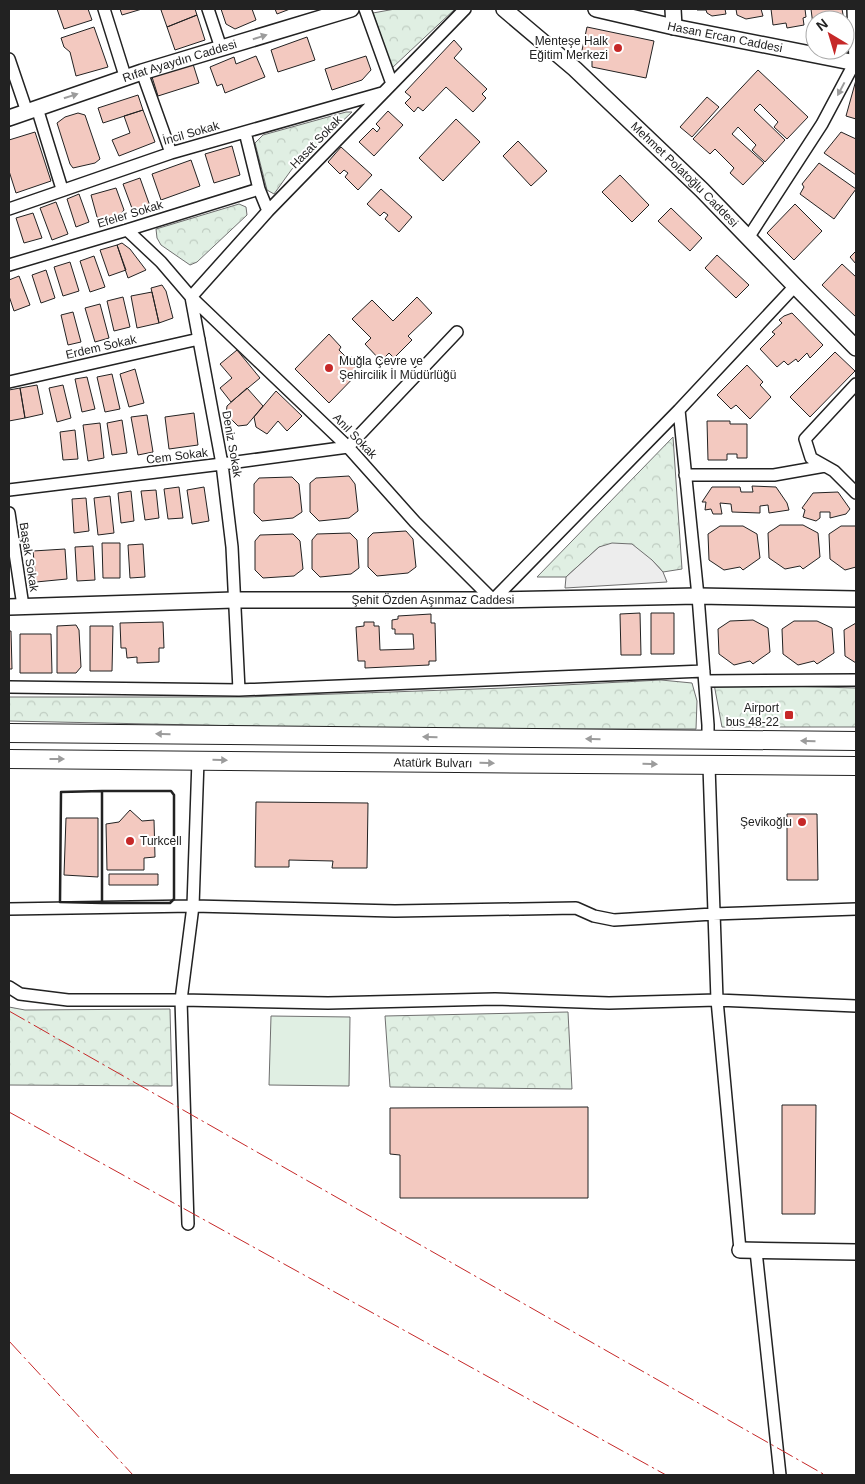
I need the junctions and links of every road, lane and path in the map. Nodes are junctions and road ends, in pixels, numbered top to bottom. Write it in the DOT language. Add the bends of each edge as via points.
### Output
graph roads {
  1 [pos="104,9"];
  2 [pos="208,9"];
  3 [pos="351,9"];
  4 [pos="366,9"];
  5 [pos="464,9"];
  6 [pos="504,9"];
  7 [pos="596,9"];
  8 [pos="673,9"];
  9 [pos="853,9"];
  10 [pos="321,13"];
  11 [pos="674,26"];
  12 [pos="221,48"];
  13 [pos="9,59"];
  14 [pos="856,62"];
  15 [pos="142,72"];
  16 [pos="126,78"];
  17 [pos="388,88"];
  18 [pos="32,110"];
  19 [pos="9,118"];
  20 [pos="244,132"];
  21 [pos="171,153"];
  22 [pos="259,189"];
  23 [pos="62,190"];
  24 [pos="9,209"];
  25 [pos="268,210"];
  26 [pos="127,230"];
  27 [pos="748,238"];
  28 [pos="9,265"];
  29 [pos="795,286"];
  30 [pos="191,297"];
  31 [pos="457,332"];
  32 [pos="199,339"];
  33 [pos="856,348"];
  34 [pos="9,382"];
  35 [pos="856,384"];
  36 [pos="679,410"];
  37 [pos="348,447"];
  38 [pos="222,464"];
  39 [pos="825,466"];
  40 [pos="685,475"];
  41 [pos="9,490"];
  42 [pos="856,493"];
  43 [pos="9,513"];
  44 [pos="698,596"];
  45 [pos="856,599"];
  46 [pos="234,600"];
  47 [pos="494,600"];
  48 [pos="16,607"];
  49 [pos="704,676"];
  50 [pos="856,680"];
  51 [pos="9,687"];
  52 [pos="239,690"];
  53 [pos="9,732"];
  54 [pos="708,740"];
  55 [pos="856,741"];
  56 [pos="9,759"];
  57 [pos="198,760"];
  58 [pos="709,766"];
  59 [pos="856,766"];
  60 [pos="193,906"];
  61 [pos="9,909"];
  62 [pos="856,909"];
  63 [pos="713,914"];
  64 [pos="9,987"];
  65 [pos="182,1000"];
  66 [pos="717,1000"];
  67 [pos="856,1006"];
  68 [pos="188,1224"];
  69 [pos="740,1250"];
  70 [pos="756,1250"];
  71 [pos="856,1252"];
  72 [pos="780,1475"];
  1 -- 16 [label="street"];
  2 -- 12 [label="street"];
  3 -- 10 [label="street, Rıfat Ayaydın Caddesi"];
  4 -- 17 [label="street"];
  5 -- 17 [label="street, Hasat Sokak"];
  6 -- 27 [label="street, Mehmet Polatoğlu Caddesi" via="576,69"];
  7 -- 11 [label="street, Hasan Ercan Caddesi"];
  8 -- 11 [label="street"];
  9 -- 14 [label="street"];
  12 -- 10 [label="street, Rıfat Ayaydın Caddesi, one-way"];
  11 -- 14 [label="street, Hasan Ercan Caddesi"];
  12 -- 15 [label="street, Rıfat Ayaydın Caddesi"];
  13 -- 18 [label="street"];
  14 -- 27 [label="street, one-way" via="822,124"];
  15 -- 16 [label="street, Rıfat Ayaydın Caddesi"];
  15 -- 21 [label="street"];
  18 -- 16 [label="street, Rıfat Ayaydın Caddesi, one-way"];
  17 -- 20 [label="street, İncil Sokak"];
  17 -- 25 [label="street, Hasat Sokak"];
  18 -- 19 [label="street, Rıfat Ayaydın Caddesi"];
  18 -- 23 [label="street"];
  20 -- 21 [label="street, İncil Sokak"];
  20 -- 22 [label="street"];
  21 -- 23 [label="street, İncil Sokak"];
  22 -- 25 [label="street"];
  22 -- 26 [label="street, Efeler Sokak"];
  23 -- 24 [label="street, İncil Sokak"];
  25 -- 30 [label="street, Hasat Sokak"];
  26 -- 28 [label="street, Efeler Sokak"];
  26 -- 30 [label="street, Deniz Sokak"];
  27 -- 29 [label="street, Mehmet Polatoğlu Caddesi"];
  29 -- 33 [label="street, Mehmet Polatoğlu Caddesi"];
  29 -- 36 [label="street"];
  30 -- 32 [label="street, Deniz Sokak"];
  30 -- 37 [label="street, Anıl Sokak"];
  31 -- 37 [label="street"];
  32 -- 34 [label="street, Erdem Sokak"];
  32 -- 38 [label="street, Deniz Sokak"];
  35 -- 39 [label="street" via="805,439 811,458"];
  36 -- 40 [label="street"];
  36 -- 47 [label="street"];
  37 -- 38 [label="street, Cem Sokak"];
  37 -- 47 [label="street, Anıl Sokak" via="415,522"];
  38 -- 41 [label="street, Cem Sokak"];
  38 -- 46 [label="street, Deniz Sokak" via="232,547"];
  39 -- 40 [label="street" via="774,475"];
  39 -- 42 [label="street"];
  40 -- 44 [label="street"];
  43 -- 48 [label="street, Başak Sokak"];
  44 -- 45 [label="street, Şehit Özden Aşınmaz Caddesi"];
  44 -- 47 [label="street, Şehit Özden Aşınmaz Caddesi"];
  44 -- 49 [label="street"];
  46 -- 47 [label="street, Şehit Özden Aşınmaz Caddesi"];
  46 -- 48 [label="street, Şehit Özden Aşınmaz Caddesi"];
  46 -- 52 [label="street, Deniz Sokak"];
  49 -- 50 [label="street"];
  49 -- 52 [label="street"];
  49 -- 54 [label="street"];
  51 -- 52 [label="street"];
  54 -- 53 [label="main road, Atatürk Bulvarı, one-way"];
  55 -- 54 [label="main road, Atatürk Bulvarı, one-way"];
  54 -- 58 [label="main road"];
  56 -- 57 [label="main road, Atatürk Bulvarı, one-way"];
  57 -- 58 [label="main road, Atatürk Bulvarı, one-way"];
  57 -- 60 [label="street"];
  58 -- 59 [label="main road, Atatürk Bulvarı"];
  58 -- 63 [label="street"];
  60 -- 61 [label="street"];
  60 -- 63 [label="street" via="395,911 576,908 614,920"];
  60 -- 65 [label="street"];
  62 -- 63 [label="street"];
  63 -- 66 [label="street"];
  64 -- 65 [label="street" via="20,994 68,1000"];
  65 -- 66 [label="street" via="328,1003 495,999 609,1003"];
  65 -- 68 [label="street"];
  66 -- 67 [label="street"];
  66 -- 69 [label="street"];
  69 -- 70 [label="street"];
  70 -- 71 [label="street"];
  70 -- 72 [label="street"];
}
